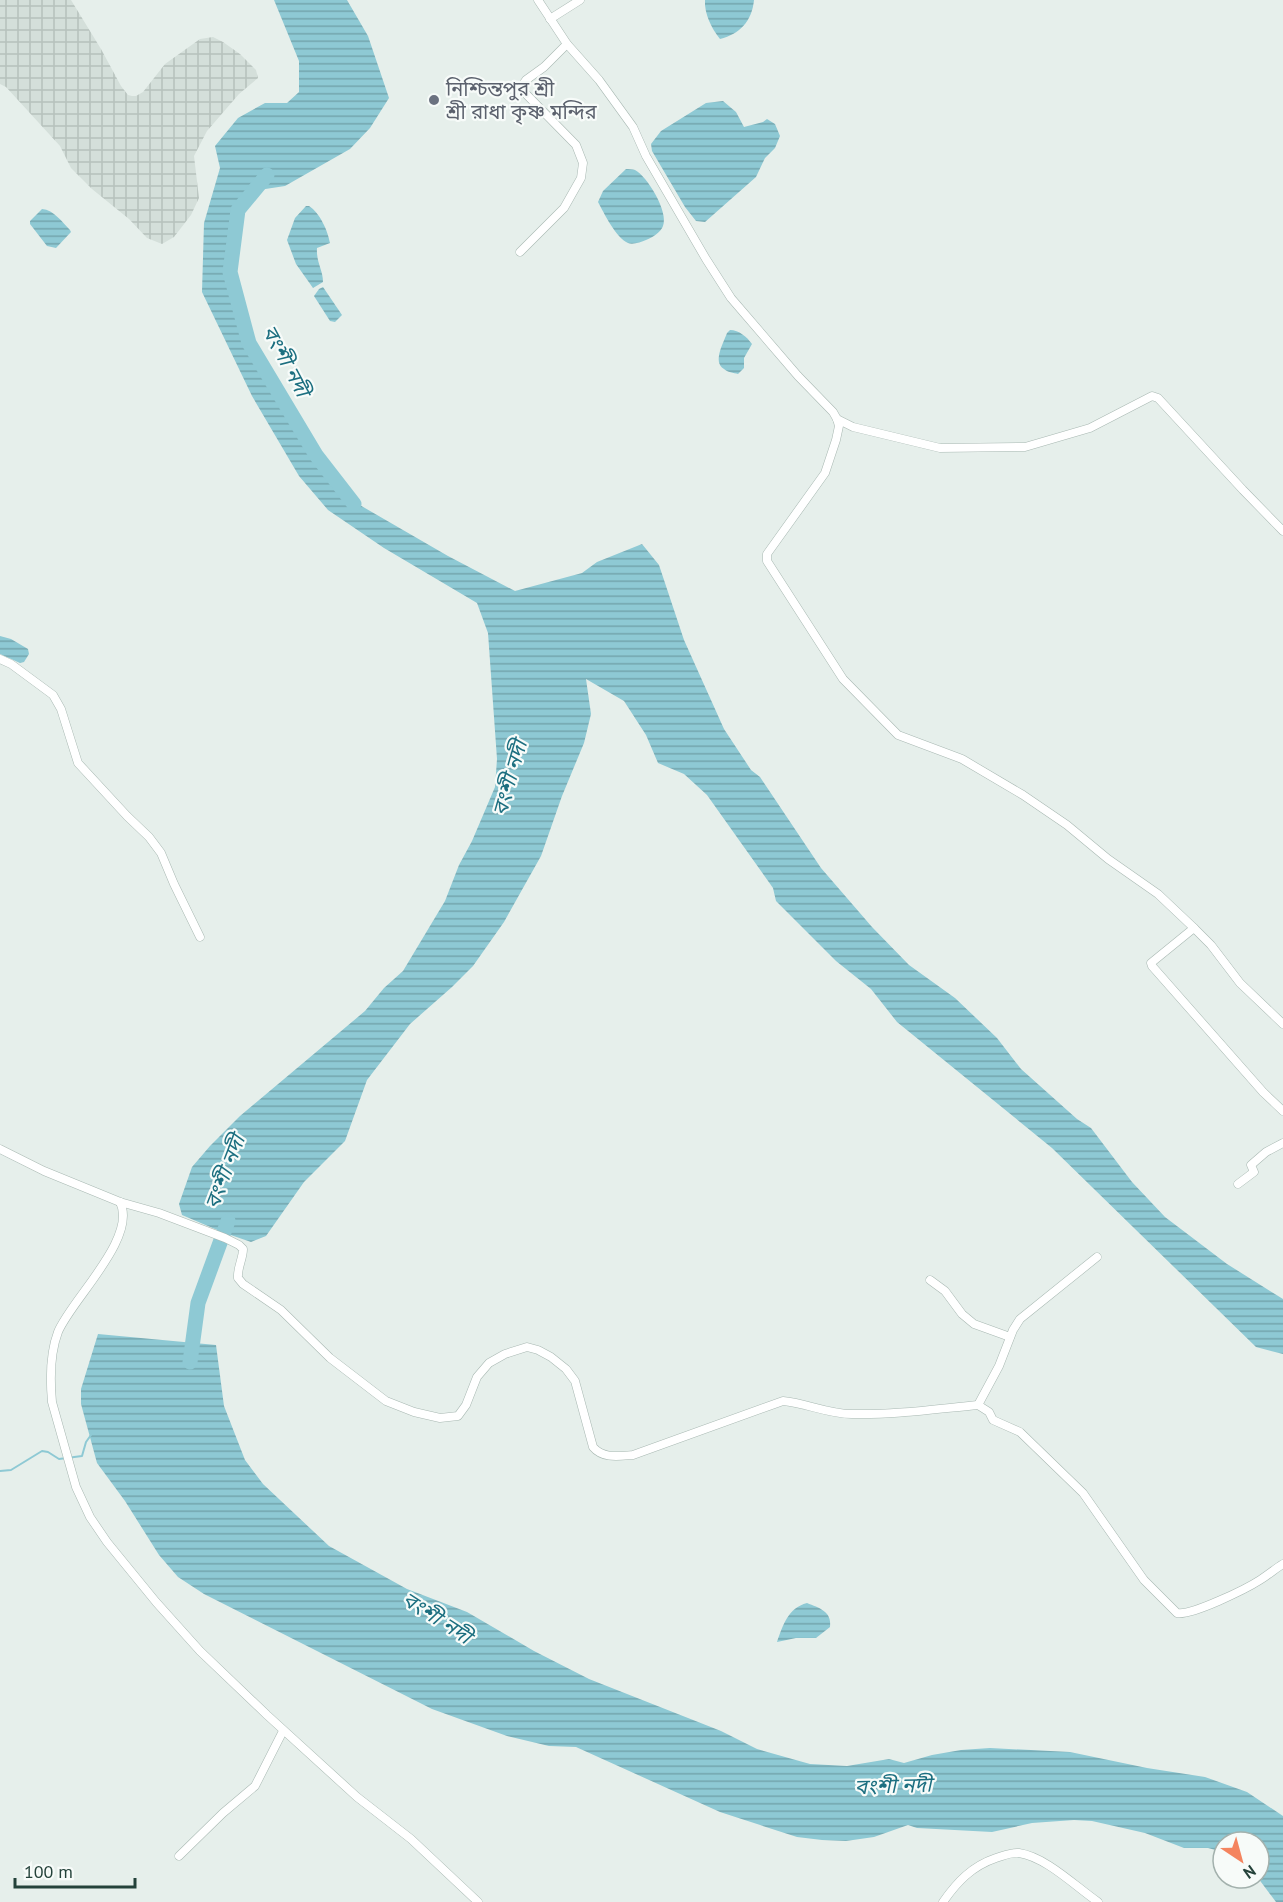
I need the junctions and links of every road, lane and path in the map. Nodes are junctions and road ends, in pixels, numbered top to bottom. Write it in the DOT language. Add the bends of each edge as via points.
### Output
graph roads {
  1 [pos="538,0"];
  2 [pos="580,0"];
  3 [pos="550,19"];
  4 [pos="567,44"];
  5 [pos="520,252"];
  6 [pos="837,419"];
  7 [pos="1283,531"];
  8 [pos="0,659"];
  9 [pos="1194,928"];
  10 [pos="200,937"];
  11 [pos="1283,1024"];
  12 [pos="1283,1111"];
  13 [pos="1283,1143"];
  14 [pos="0,1149"];
  15 [pos="1238,1184"];
  16 [pos="120,1202"];
  17 [pos="1097,1257"];
  18 [pos="930,1280"];
  19 [pos="1010,1337"];
  20 [pos="978,1406"];
  21 [pos="1283,1564"];
  22 [pos="283,1731"];
  23 [pos="179,1856"];
  24 [pos="478,1902"];
  25 [pos="943,1902"];
  26 [pos="1098,1902"];
  1 -- 3 [label="street"];
  2 -- 3 [label="street"];
  3 -- 4 [label="street"];
  4 -- 5 [label="street" via="522,86 576,145 583,163 581,178 564,208"];
  4 -- 6 [label="street" via="633,127 646,156 731,298"];
  6 -- 7 [label="street" via="853,427 940,448 1025,447 1090,428 1152,396"];
  6 -- 9 [label="street" via="836,440 825,473 767,554 767,561 843,679 898,735 962,759 1023,795 1144,883"];
  8 -- 10 [label="street" via="53,695 78,763 161,853"];
  9 -- 11 [label="street" via="1240,983"];
  9 -- 12 [label="street" via="1152,966"];
  13 -- 15 [label="street" via="1260,1157 1251,1166 1254,1172"];
  14 -- 16 [label="street"];
  16 -- 20 [label="street" via="239,1245 243,1249 237,1272 243,1284 281,1310 330,1358 386,1401 414,1412 440,1418 458,1416 477,1377 489,1363 527,1347 566,1369 575,1381 593,1448 599,1454 611,1456 633,1455 783,1401 849,1414"];
  16 -- 22 [label="street" via="125,1214 121,1231 96,1277 58,1331 53,1350 52,1402 76,1487 107,1542 156,1602 200,1651"];
  17 -- 19 [label="street" via="1020,1320"];
  18 -- 19 [label="street" via="974,1323"];
  19 -- 20 [label="street"];
  20 -- 21 [label="street" via="988,1411 993,1420 1020,1432 1083,1493 1144,1580 1177,1612 1185,1614 1206,1606 1260,1580"];
  22 -- 23 [label="street" via="255,1786"];
  22 -- 24 [label="street" via="411,1839"];
  25 -- 26 [label="street" via="971,1870 989,1860 1018,1853 1034,1858"];
}
